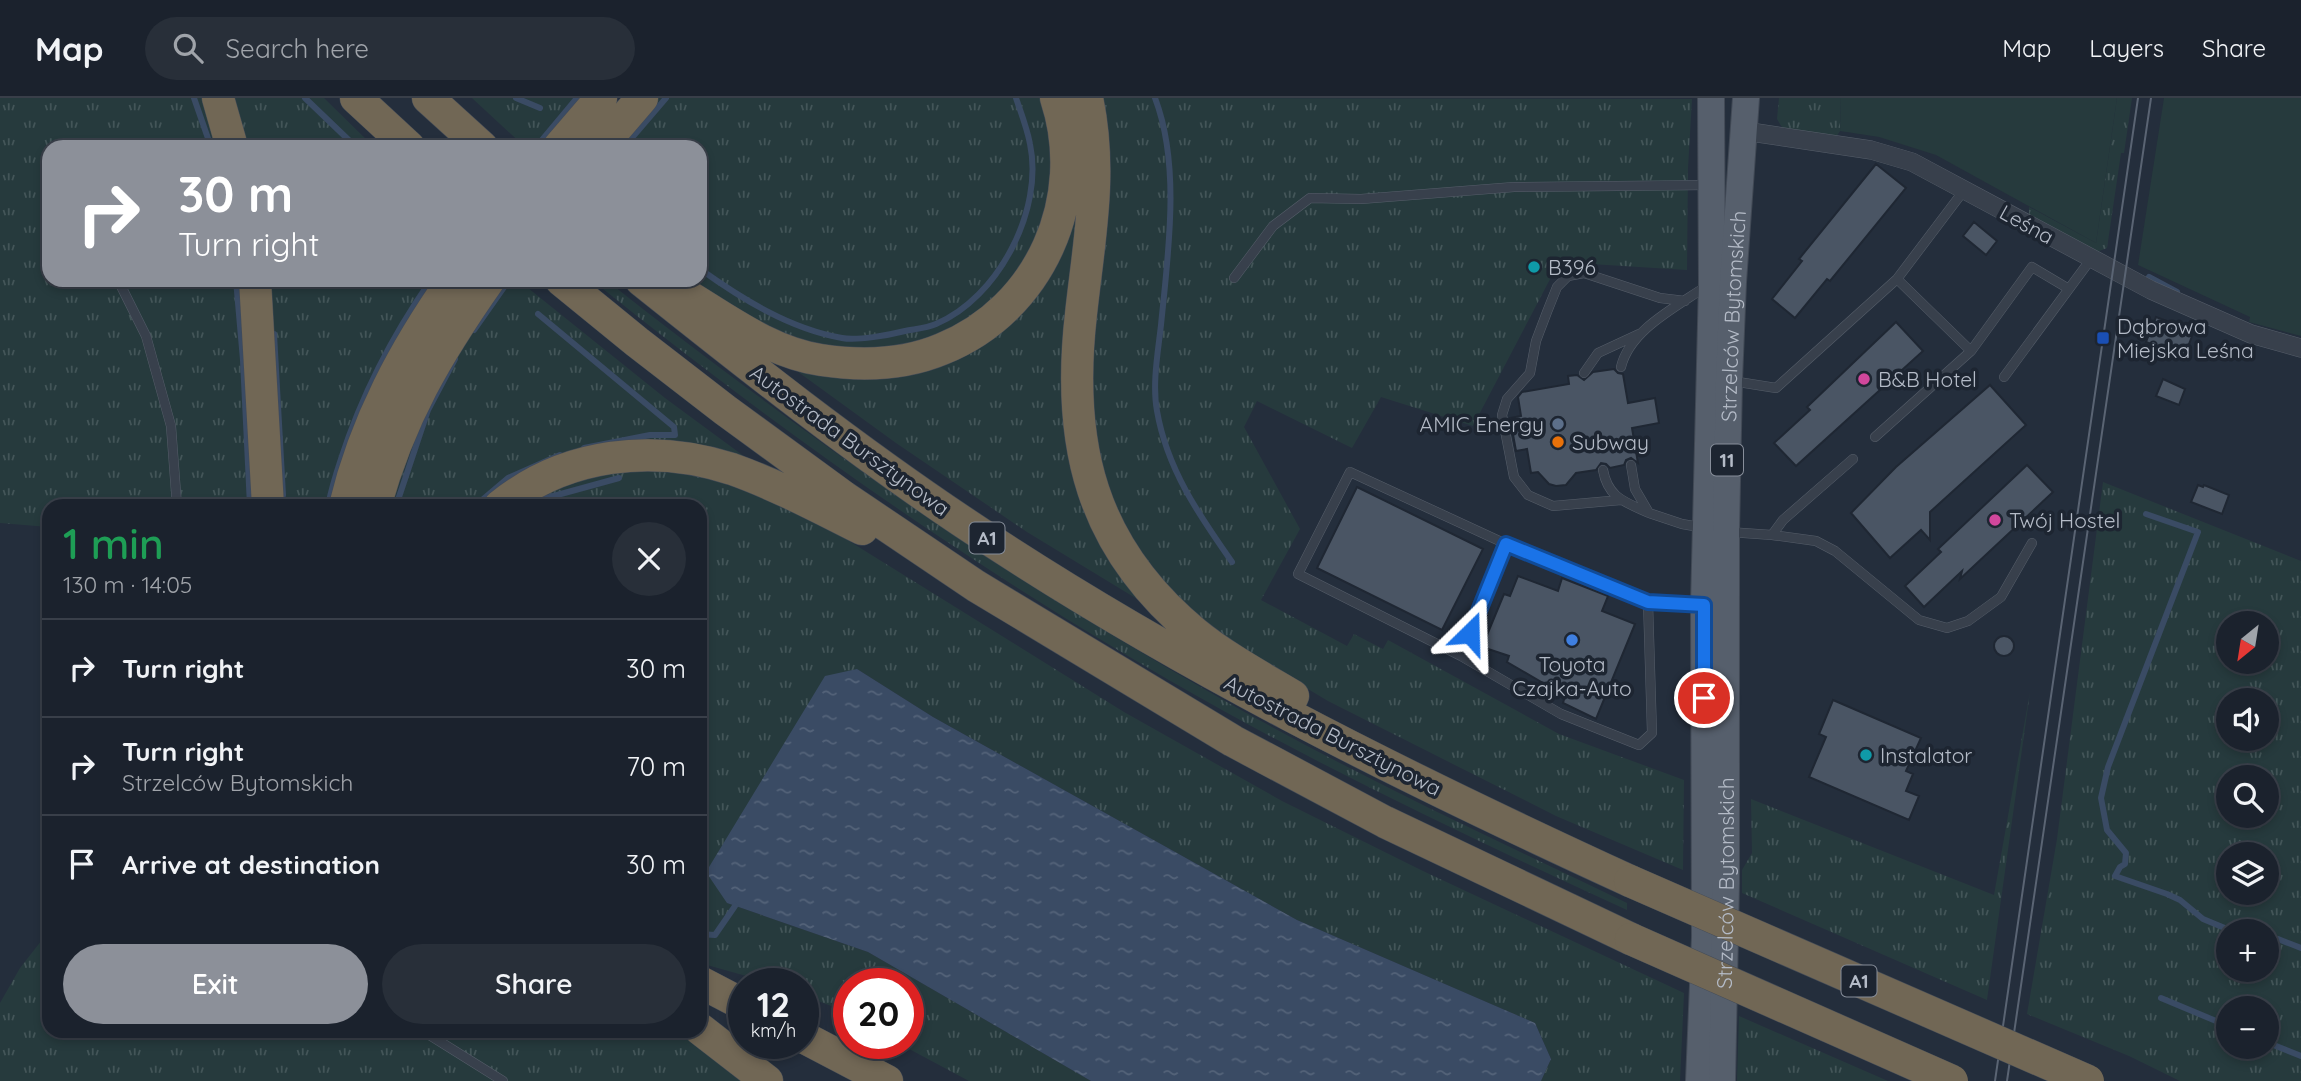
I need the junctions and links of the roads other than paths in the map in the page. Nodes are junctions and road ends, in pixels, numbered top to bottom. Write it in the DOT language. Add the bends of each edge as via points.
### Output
graph roads {
  1 [pos="218,98"];
  2 [pos="356,98"];
  3 [pos="428,98"];
  4 [pos="601,98"];
  5 [pos="642,98"];
  6 [pos="1056,98"];
  7 [pos="1087,98"];
  8 [pos="1712,98"];
  9 [pos="1746,98"];
  10 [pos="1744,131"];
  11 [pos="230,140"];
  12 [pos="401,140"];
  13 [pos="474,140"];
  14 [pos="565,140"];
  15 [pos="606,140"];
  16 [pos="1712,185"];
  17 [pos="1965,189"];
  18 [pos="2091,260"];
  19 [pos="1234,278"];
  20 [pos="1897,279"];
  21 [pos="1712,283"];
  22 [pos="122,287"];
  23 [pos="255,287"];
  24 [pos="448,287"];
  25 [pos="484,287"];
  26 [pos="570,287"];
  27 [pos="650,287"];
  28 [pos="673,287"];
  29 [pos="2069,289"];
  30 [pos="1685,301"];
  31 [pos="1640,333"];
  32 [pos="2301,348"];
  33 [pos="1970,352"];
  34 [pos="1621,367"];
  35 [pos="1584,373"];
  36 [pos="2004,377"];
  37 [pos="1729,380"];
  38 [pos="1875,437"];
  39 [pos="1853,459"];
  40 [pos="1631,465"];
  41 [pos="1603,470"];
  42 [pos="177,499"];
  43 [pos="268,499"];
  44 [pos="347,499"];
  45 [pos="377,499"];
  46 [pos="511,499"];
  47 [pos="1621,500"];
  48 [pos="1649,513"];
  49 [pos="1715,530"];
  50 [pos="1772,534"];
  51 [pos="2032,543"];
  52 [pos="1506,544"];
  53 [pos="976,586"];
  54 [pos="1648,602"];
  55 [pos="1704,605"];
  56 [pos="1461,656"];
  57 [pos="1362,752"];
  58 [pos="707,986"];
  59 [pos="728,997"];
  60 [pos="707,1034"];
  61 [pos="434,1038"];
  62 [pos="819,1045"];
  63 [pos="503,1081"];
  64 [pos="767,1081"];
  65 [pos="887,1081"];
  66 [pos="1699,1081"];
  67 [pos="1722,1081"];
  68 [pos="1952,1081"];
  69 [pos="2088,1081"];
  1 -- 11 [label="highway"];
  2 -- 12 [label="highway"];
  3 -- 13 [label="highway"];
  4 -- 14 [label="highway"];
  5 -- 15 [label="highway"];
  6 -- 28 [label="highway" via="1067,148 1065,201 1043,257 1000,312 942,349 872,365 819,360 766,343"];
  7 -- 57 [label="highway" via="1094,130 1094,192 1076,392 1081,446 1098,505 1127,559 1160,602 1197,635 1308,705"];
  8 -- 16 [label="main road, Strzelców Bytomskich / 11"];
  9 -- 10 [label="main road, Strzelców Bytomskich / 11"];
  10 -- 17 [label="street, Leśna" via="1892,156 1921,165"];
  10 -- 37 [label="main road, Strzelców Bytomskich / 11"];
  16 -- 19 [label="lane" via="1514,187 1361,199 1310,198 1273,226"];
  16 -- 21 [label="main road, Strzelców Bytomskich / 11"];
  17 -- 18 [label="street, Leśna"];
  17 -- 20 [label="lane"];
  18 -- 29 [label="lane"];
  18 -- 32 [label="street, Leśna" via="2239,328"];
  20 -- 33 [label="lane"];
  20 -- 37 [label="lane" via="1776,388"];
  21 -- 30 [label="lane"];
  21 -- 49 [label="main road, Strzelców Bytomskich / 11"];
  22 -- 42 [label="lane" via="146,336 172,426"];
  23 -- 43 [label="highway"];
  24 -- 44 [label="highway" via="390,381 372,419"];
  25 -- 45 [label="highway" via="415,397"];
  26 -- 53 [label="highway, A1" via="747,426"];
  27 -- 57 [label="highway, Autostrada Bursztynowa / A1" via="803,410 962,522 1120,621 1263,703"];
  29 -- 33 [label="lane" via="2032,267"];
  29 -- 36 [label="lane"];
  30 -- 31 [label="lane"];
  30 -- 47 [label="lane" via="1660,298 1584,272 1568,276 1557,287 1535,341 1530,373 1507,399 1502,415 1514,477 1528,495 1553,506"];
  31 -- 34 [label="lane"];
  31 -- 35 [label="lane" via="1598,353"];
  33 -- 38 [label="lane"];
  37 -- 49 [label="main road, Strzelców Bytomskich / 11"];
  39 -- 50 [label="lane"];
  40 -- 48 [label="lane" via="1635,489"];
  41 -- 47 [label="lane" via="1606,485"];
  46 -- 53 [label="highway" via="548,475 591,461 648,455 680,458 763,481"];
  47 -- 48 [label="lane"];
  48 -- 49 [label="lane"];
  49 -- 50 [label="lane"];
  49 -- 55 [label="main road, Strzelców Bytomskich / 11"];
  49 -- 67 [label="main road, Strzelców Bytomskich / 11" via="1726,883"];
  50 -- 51 [label="lane" via="1816,541 1835,551 1919,620 1947,628 1968,621 2001,597"];
  52 -- 54 [label="lane"];
  52 -- 56 [label="lane"];
  52 -- 56 [label="lane" via="1350,471 1298,574"];
  53 -- 68 [label="highway, A1, bridge" via="1233,741 1385,822 1631,939"];
  54 -- 55 [label="lane"];
  54 -- 56 [label="lane" via="1652,733 1639,745 1561,714"];
  55 -- 66 [label="main road, Strzelców Bytomskich / 11" via="1705,937"];
  57 -- 69 [label="highway, Autostrada Bursztynowa / A1, bridge" via="1630,881"];
  58 -- 59 [label="highway"];
  60 -- 64 [label="highway"];
  61 -- 63 [label="lane"];
  62 -- 65 [label="highway"];
}
